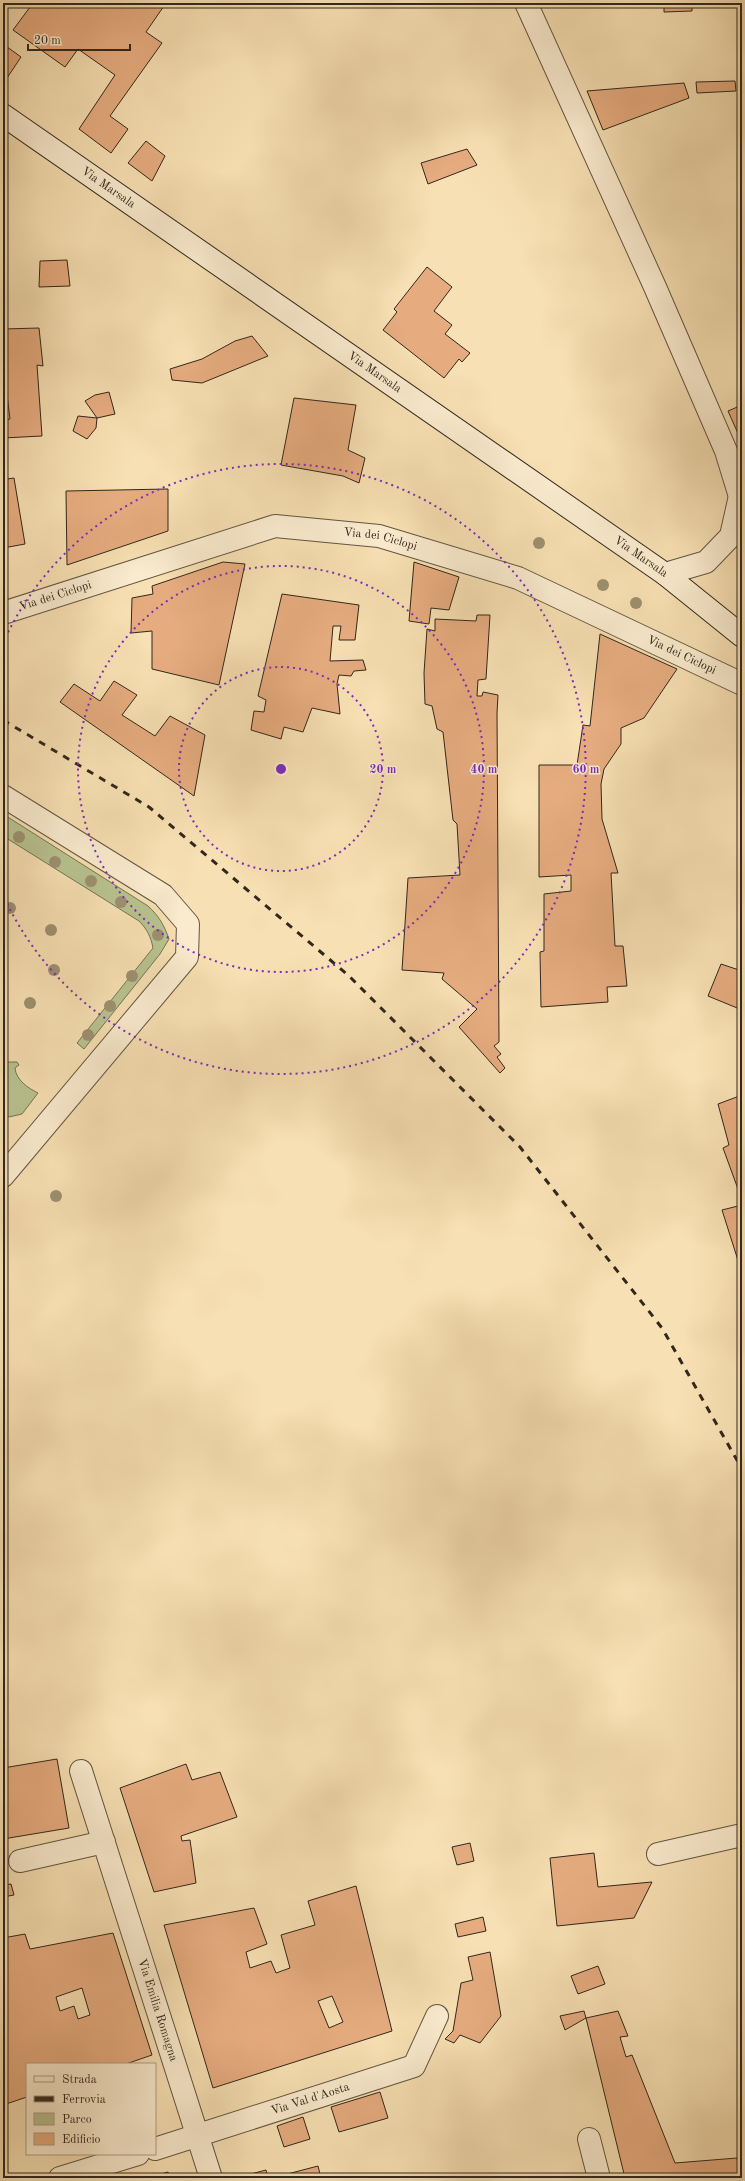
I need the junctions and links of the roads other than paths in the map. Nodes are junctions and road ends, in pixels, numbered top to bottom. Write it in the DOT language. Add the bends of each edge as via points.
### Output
graph roads {
  1 [pos="526,3"];
  2 [pos="3,115"];
  3 [pos="741,499"];
  4 [pos="665,574"];
  5 [pos="3,613"];
  6 [pos="742,636"];
  7 [pos="742,684"];
  8 [pos="3,796"];
  9 [pos="3,1176"];
  10 [pos="81,1771"];
  11 [pos="742,1835"];
  12 [pos="104,1842"];
  13 [pos="658,1854"];
  14 [pos="20,1860"];
  15 [pos="437,2016"];
  16 [pos="197,2136"];
  17 [pos="589,2139"];
  18 [pos="156,2149"];
  19 [pos="135,2155"];
  20 [pos="60,2178"];
  21 [pos="211,2178"];
  22 [pos="599,2178"];
  1 -- 3 [label="street" via="726,451"];
  2 -- 4 [label="street, Via Marsala"];
  3 -- 4 [label="street" via="731,536 706,562"];
  4 -- 6 [label="street, Via Marsala"];
  5 -- 7 [label="street, Via dei Ciclopi" via="275,526 379,536 518,578"];
  8 -- 9 [label="street" via="163,895 188,924 187,957"];
  10 -- 12 [label="street, Via Emilia Romagna"];
  11 -- 13 [label="street"];
  12 -- 14 [label="street"];
  12 -- 16 [label="street, Via Emilia Romagna"];
  15 -- 16 [label="street, Via Val d'Aosta" via="414,2066"];
  16 -- 18 [label="street, Via Val d'Aosta"];
  16 -- 21 [label="street, Via Emilia Romagna"];
  17 -- 22 [label="street"];
  19 -- 20 [label="street"];
}
